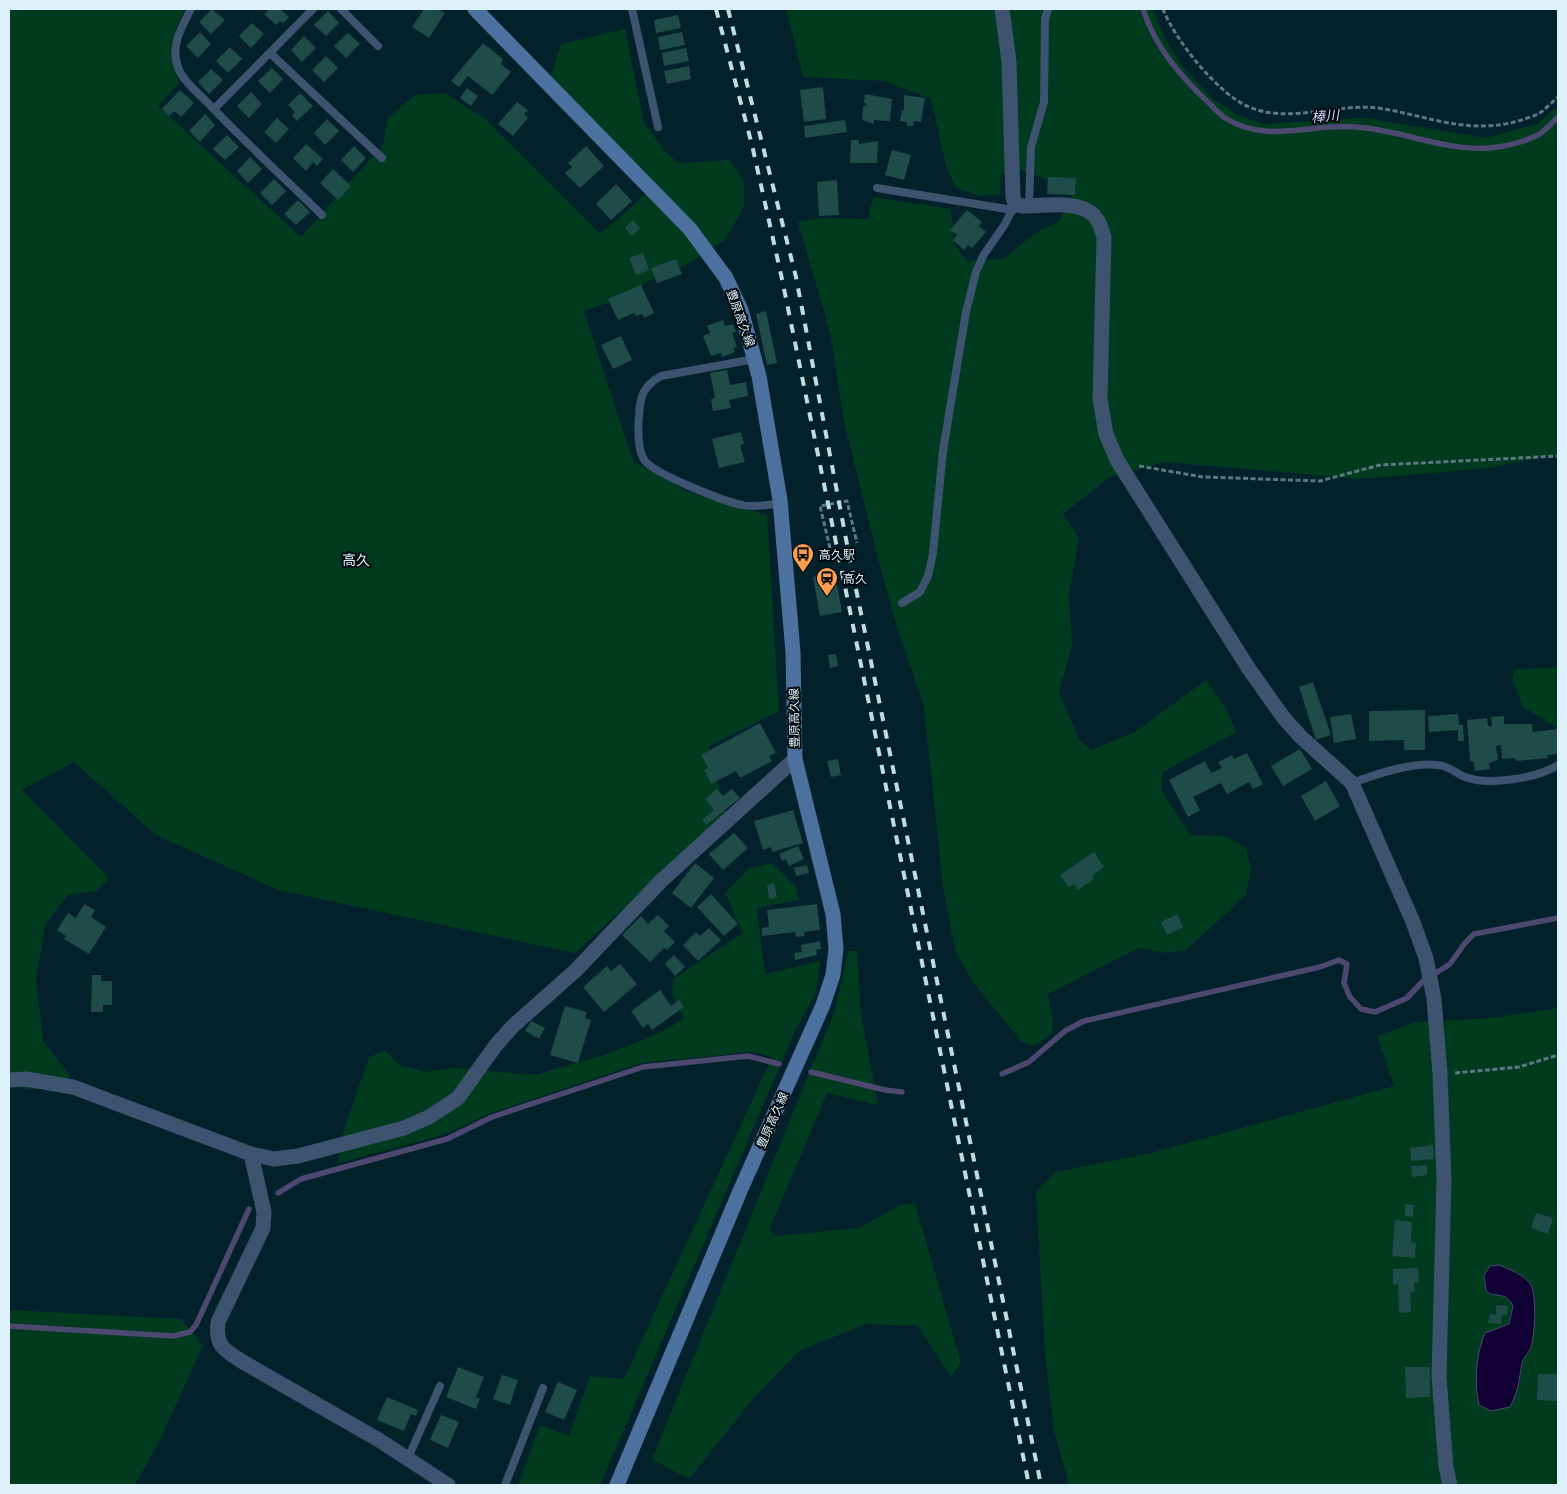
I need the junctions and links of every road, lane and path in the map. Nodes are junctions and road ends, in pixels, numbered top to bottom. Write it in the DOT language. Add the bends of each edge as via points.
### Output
graph roads {
  1 [pos="191,9"];
  2 [pos="313,9"];
  3 [pos="340,9"];
  4 [pos="475,9"];
  5 [pos="632,9"];
  6 [pos="1002,9"];
  7 [pos="1048,9"];
  8 [pos="1163,9"];
  9 [pos="378,46"];
  10 [pos="270,53"];
  11 [pos="1558,97"];
  12 [pos="214,109"];
  13 [pos="658,127"];
  14 [pos="382,158"];
  15 [pos="877,188"];
  16 [pos="1019,207"];
  17 [pos="322,215"];
  18 [pos="755,359"];
  19 [pos="1558,456"];
  20 [pos="1117,460"];
  21 [pos="780,504"];
  22 [pos="857,543"];
  23 [pos="830,548"];
  24 [pos="902,603"];
  25 [pos="795,759"];
  26 [pos="1558,765"];
  27 [pos="1352,782"];
  28 [pos="1558,1055"];
  29 [pos="1440,1074"];
  30 [pos="9,1080"];
  31 [pos="251,1154"];
  32 [pos="440,1386"];
  33 [pos="543,1388"];
  34 [pos="408,1458"];
  35 [pos="448,1485"];
  36 [pos="505,1485"];
  37 [pos="617,1485"];
  38 [pos="1450,1485"];
  1 -- 12 [label="lane" via="178,34 175,50 178,67"];
  2 -- 10 [label="lane"];
  3 -- 9 [label="lane"];
  4 -- 18 [label="main road, 豊原高久線" via="690,229 710,254 741,310"];
  5 -- 13 [label="lane"];
  6 -- 16 [label="street" via="1009,62 1013,197"];
  7 -- 16 [label="lane" via="1045,20 1044,102"];
  8 -- 11 [label="path" via="1168,22 1220,87 1249,107 1303,113 1342,107 1378,108 1446,124 1498,125 1538,114"];
  10 -- 12 [label="lane"];
  10 -- 14 [label="lane"];
  12 -- 17 [label="lane"];
  15 -- 16 [label="lane"];
  16 -- 20 [label="street" via="1071,206 1089,211 1099,222 1104,237 1100,399 1106,434"];
  16 -- 24 [label="lane" via="982,256 976,272 966,312 943,451 928,576 920,592"];
  18 -- 21 [label="main road, 豊原高久線" via="774,452"];
  18 -- 21 [label="lane" via="661,376 651,382 644,388 640,399 638,429 641,447 645,460 671,478 743,506"];
  19 -- 20 [label="path" via="1380,465 1320,481 1203,477"];
  20 -- 27 [label="street" via="1248,669 1283,717 1301,738"];
  21 -- 25 [label="main road, 豊原高久線" via="793,652"];
  22 -- 23 [label="path" via="848,501 820,506"];
  25 -- 31 [label="street" via="661,881 575,971 513,1026 458,1098 430,1117 404,1128 298,1156 274,1158"];
  25 -- 37 [label="main road, 豊原高久線" via="833,914 836,950 833,975"];
  26 -- 27 [label="lane" via="1533,777 1480,780 1464,777 1450,767 1436,764 1388,770"];
  27 -- 29 [label="street" via="1428,964"];
  28 -- 29 [label="path" via="1519,1067"];
  29 -- 38 [label="street" via="1444,1180 1439,1377"];
  30 -- 31 [label="street" via="74,1087"];
  31 -- 34 [label="street" via="264,1212 263,1228 218,1322 216,1335 221,1346"];
  32 -- 34 [label="lane"];
  33 -- 36 [label="lane"];
  34 -- 35 [label="street"];
}
